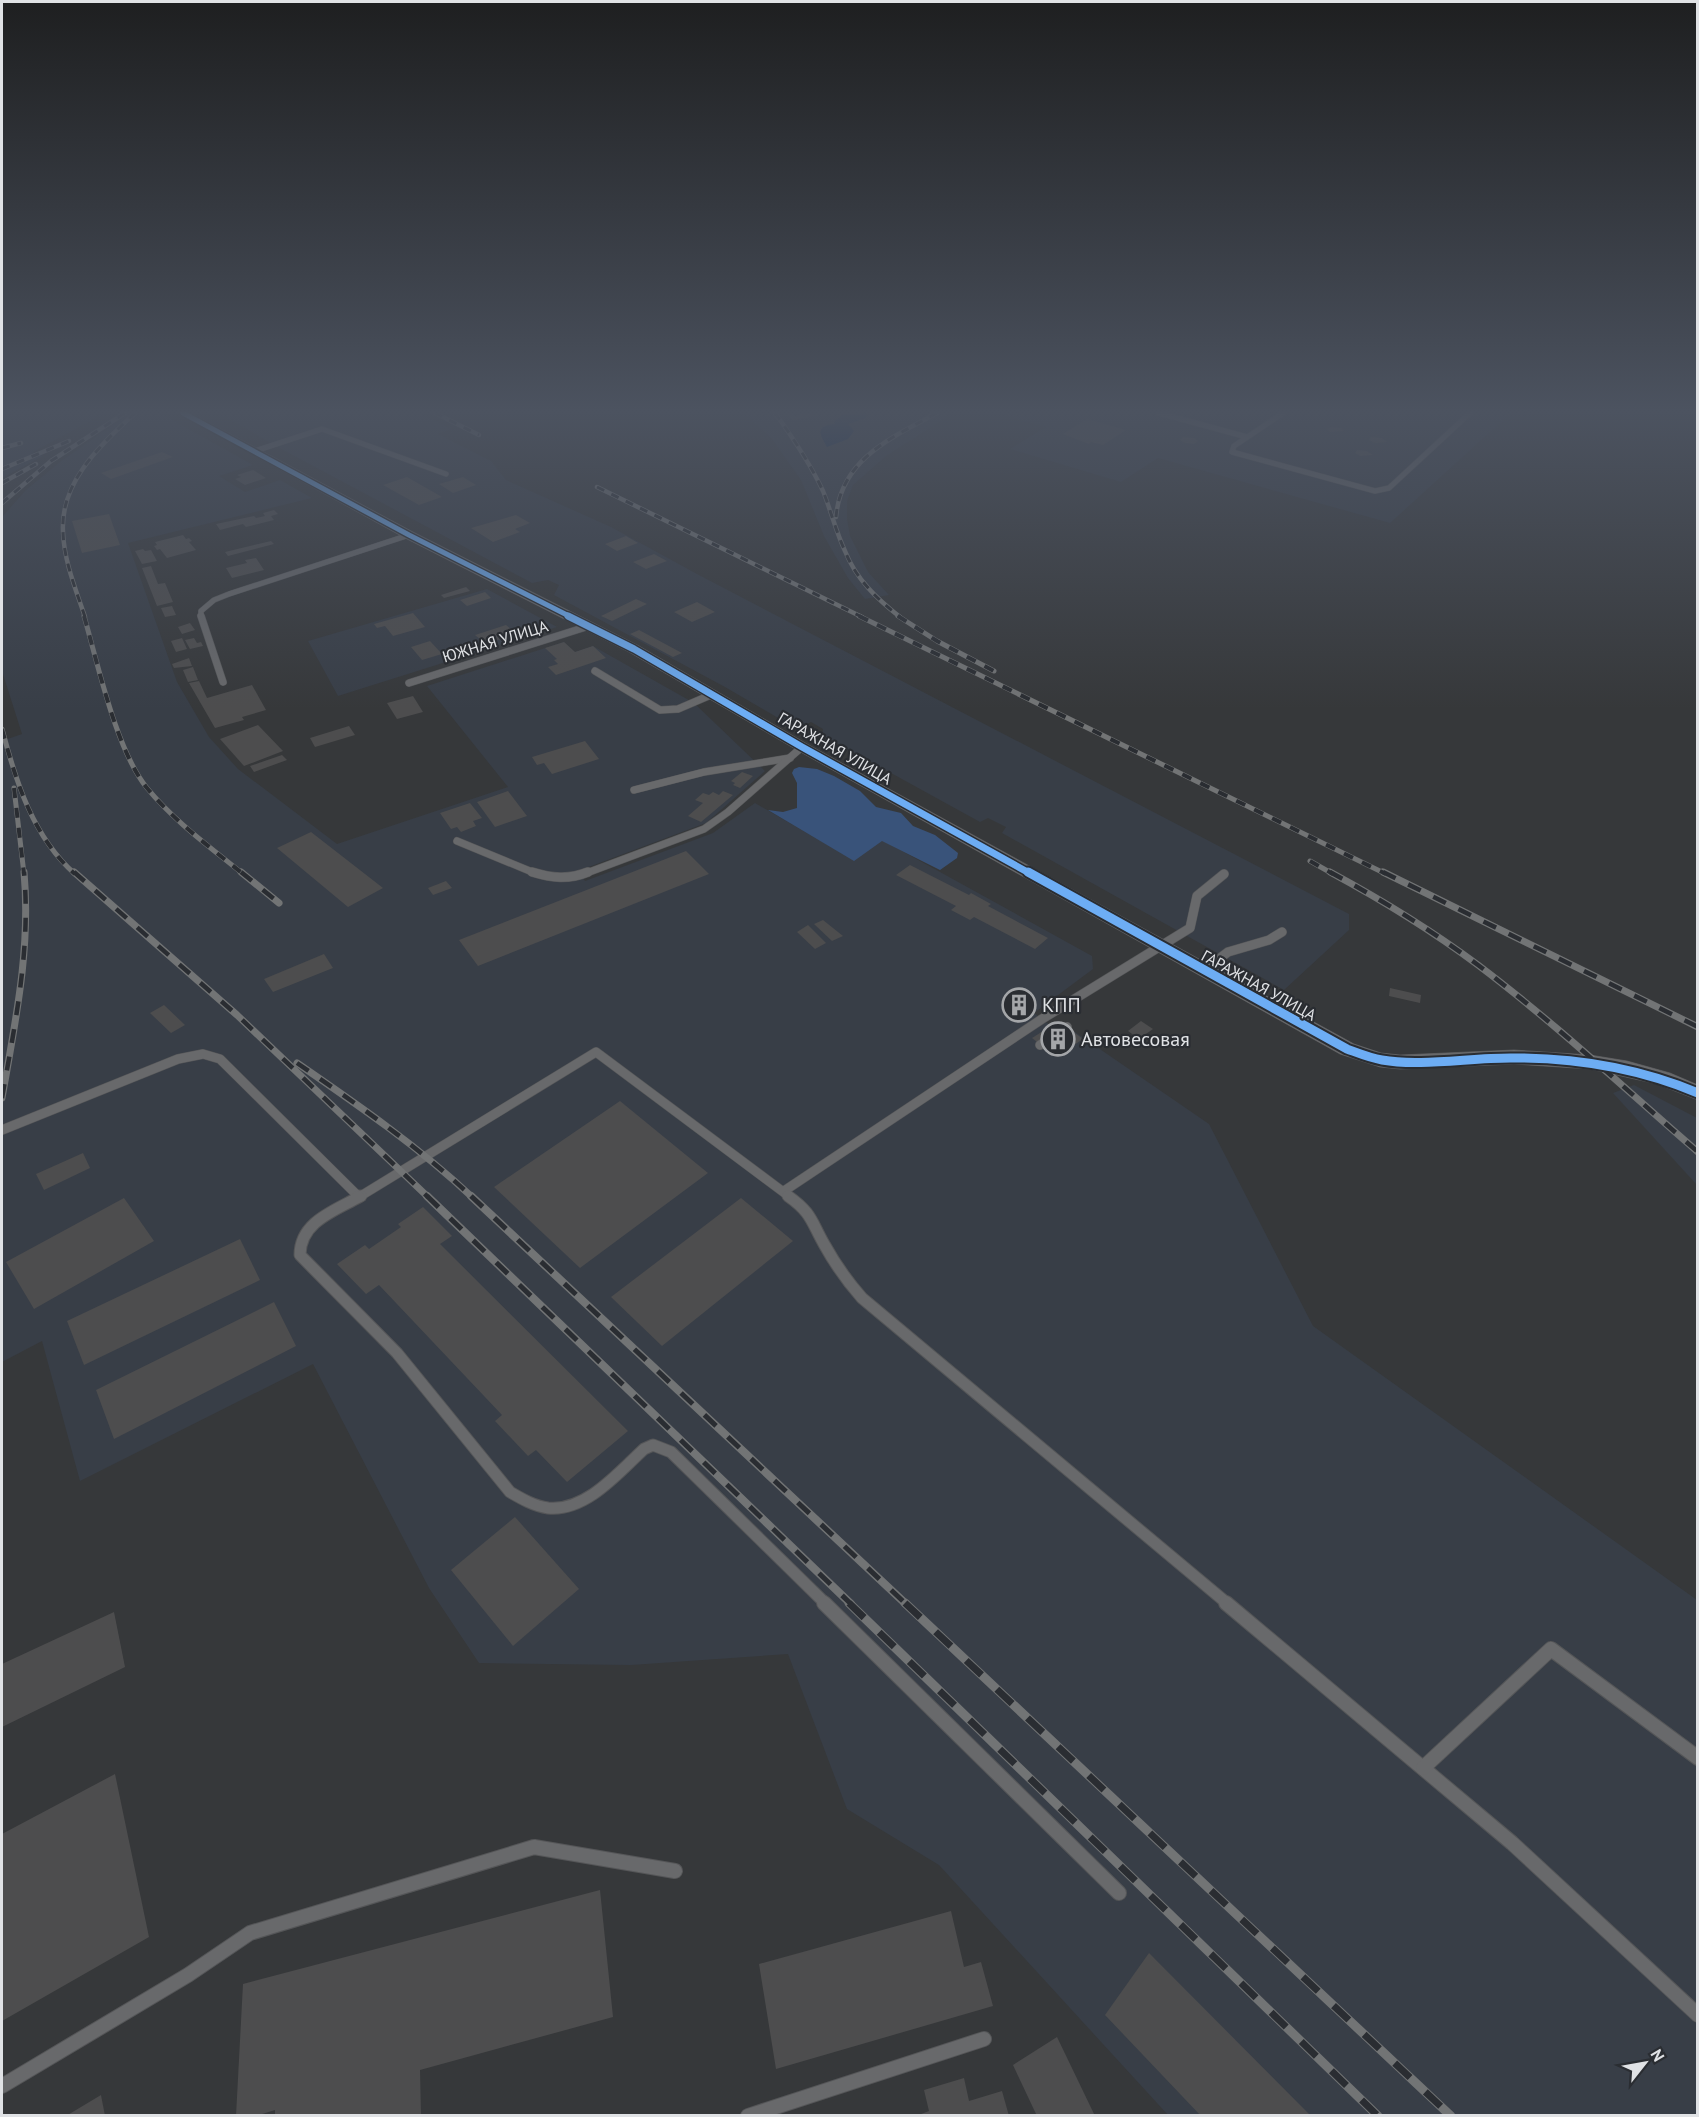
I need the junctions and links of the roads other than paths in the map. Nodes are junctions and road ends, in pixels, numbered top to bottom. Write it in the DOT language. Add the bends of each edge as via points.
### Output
graph roads {
  1 [pos="366,512"];
  2 [pos="409,535"];
  3 [pos="589,626"];
  4 [pos="596,671"];
  5 [pos="223,682"];
  6 [pos="409,682"];
  7 [pos="712,694"];
  8 [pos="796,753"];
  9 [pos="634,790"];
  10 [pos="457,841"];
  11 [pos="1224,874"];
  12 [pos="1282,932"];
  13 [pos="1162,947"];
  14 [pos="1203,971"];
  15 [pos="1066,1027"];
  16 [pos="1040,1045"];
  17 [pos="1698,1093"];
  18 [pos="2,1130"];
  19 [pos="784,1191"];
  20 [pos="359,1197"];
  21 [pos="1698,1758"];
  22 [pos="1423,1768"];
  23 [pos="675,1870"];
  24 [pos="1119,1893"];
  25 [pos="1698,2015"];
  26 [pos="984,2039"];
  27 [pos="2,2086"];
  28 [pos="748,2115"];
  1 -- 2 [label="street, ГАРАЖНАЯ УЛИЦА"];
  2 -- 3 [label="street, ГАРАЖНАЯ УЛИЦА"];
  2 -- 5 [label="lane" via="206,605 201,616"];
  3 -- 6 [label="lane, ЮЖНАЯ УЛИЦА"];
  3 -- 7 [label="street, ГАРАЖНАЯ УЛИЦА"];
  4 -- 7 [label="lane" via="666,711"];
  7 -- 8 [label="street, ГАРАЖНАЯ УЛИЦА"];
  8 -- 9 [label="lane"];
  8 -- 10 [label="lane" via="704,829 573,878 544,877"];
  8 -- 13 [label="street, ГАРАЖНАЯ УЛИЦА"];
  11 -- 13 [label="lane" via="1196,899 1190,928"];
  12 -- 14 [label="lane" via="1228,952"];
  13 -- 14 [label="street, ГАРАЖНАЯ УЛИЦА"];
  13 -- 19 [label="lane" via="1042,1019"];
  14 -- 17 [label="street, ГАРАЖНАЯ УЛИЦА" via="1363,1055 1400,1062 1564,1059 1611,1064 1662,1077"];
  15 -- 16 [label="lane"];
  18 -- 20 [label="lane" via="178,1059 203,1054 220,1059"];
  19 -- 20 [label="lane" via="596,1052"];
  19 -- 22 [label="lane" via="816,1225 844,1278 862,1298"];
  20 -- 24 [label="lane" via="307,1229 300,1238 300,1255 397,1353 510,1492 524,1502 560,1510 581,1502 644,1449 653,1445 670,1452"];
  21 -- 22 [label="lane" via="1551,1649"];
  22 -- 25 [label="lane" via="1512,1843"];
  23 -- 27 [label="lane" via="534,1847 250,1933 188,1975"];
  26 -- 28 [label="lane"];
}
